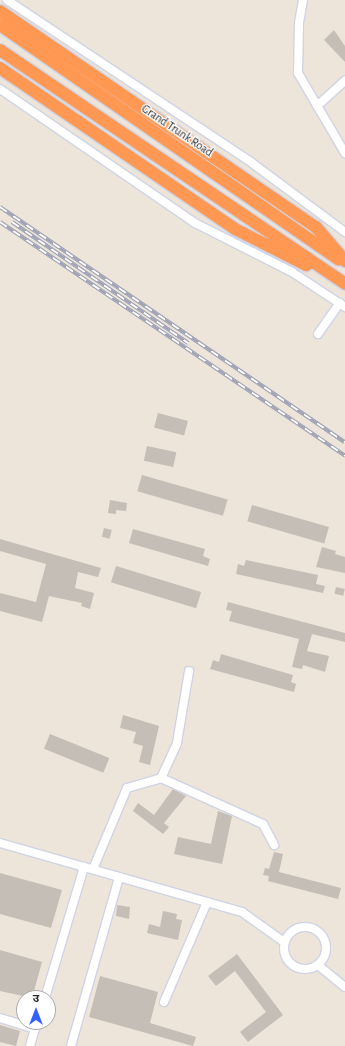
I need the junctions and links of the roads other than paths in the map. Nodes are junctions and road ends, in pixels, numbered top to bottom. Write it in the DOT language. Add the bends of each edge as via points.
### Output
graph roads {
  1 [pos="7,0"];
  2 [pos="303,0"];
  3 [pos="0,11"];
  4 [pos="0,25"];
  5 [pos="0,50"];
  6 [pos="0,68"];
  7 [pos="345,81"];
  8 [pos="0,89"];
  9 [pos="317,106"];
  10 [pos="345,153"];
  11 [pos="345,232"];
  12 [pos="345,261"];
  13 [pos="345,265"];
  14 [pos="345,284"];
  15 [pos="342,305"];
  16 [pos="318,334"];
  17 [pos="189,671"];
  18 [pos="161,778"];
  19 [pos="0,843"];
  20 [pos="274,845"];
  21 [pos="84,867"];
  22 [pos="93,870"];
  23 [pos="119,877"];
  24 [pos="207,902"];
  25 [pos="284,942"];
  26 [pos="319,966"];
  27 [pos="345,987"];
  28 [pos="47,990"];
  29 [pos="164,1002"];
  30 [pos="0,1018"];
  31 [pos="16,1021"];
  32 [pos="35,1030"];
  33 [pos="30,1046"];
  34 [pos="71,1046"];
  1 -- 11 [label="street" via="252,163"];
  2 -- 9 [label="street" via="299,23 298,73"];
  3 -- 12 [label="highway, Grand Trunk Road" via="316,227"];
  4 -- 13 [label="highway, Grand Trunk Road"];
  5 -- 14 [label="highway"];
  6 -- 14 [label="highway" via="235,229"];
  7 -- 9 [label="street"];
  8 -- 15 [label="street" via="195,223 292,272"];
  9 -- 10 [label="street"];
  15 -- 16 [label="street"];
  17 -- 18 [label="street" via="177,743"];
  18 -- 20 [label="street" via="263,824"];
  18 -- 22 [label="street" via="127,788"];
  19 -- 21 [label="street"];
  21 -- 22 [label="street"];
  21 -- 28 [label="street"];
  22 -- 23 [label="street"];
  23 -- 24 [label="street"];
  23 -- 34 [label="street"];
  24 -- 25 [label="street" via="242,912"];
  24 -- 29 [label="street"];
  25 -- 26 [label="street" via="283,953 290,965 307,970"];
  25 -- 26 [label="street" via="290,932 301,927 315,929 324,936 327,950"];
  26 -- 27 [label="street"];
  30 -- 31 [label="street"];
  32 -- 33 [label="street"];
}
